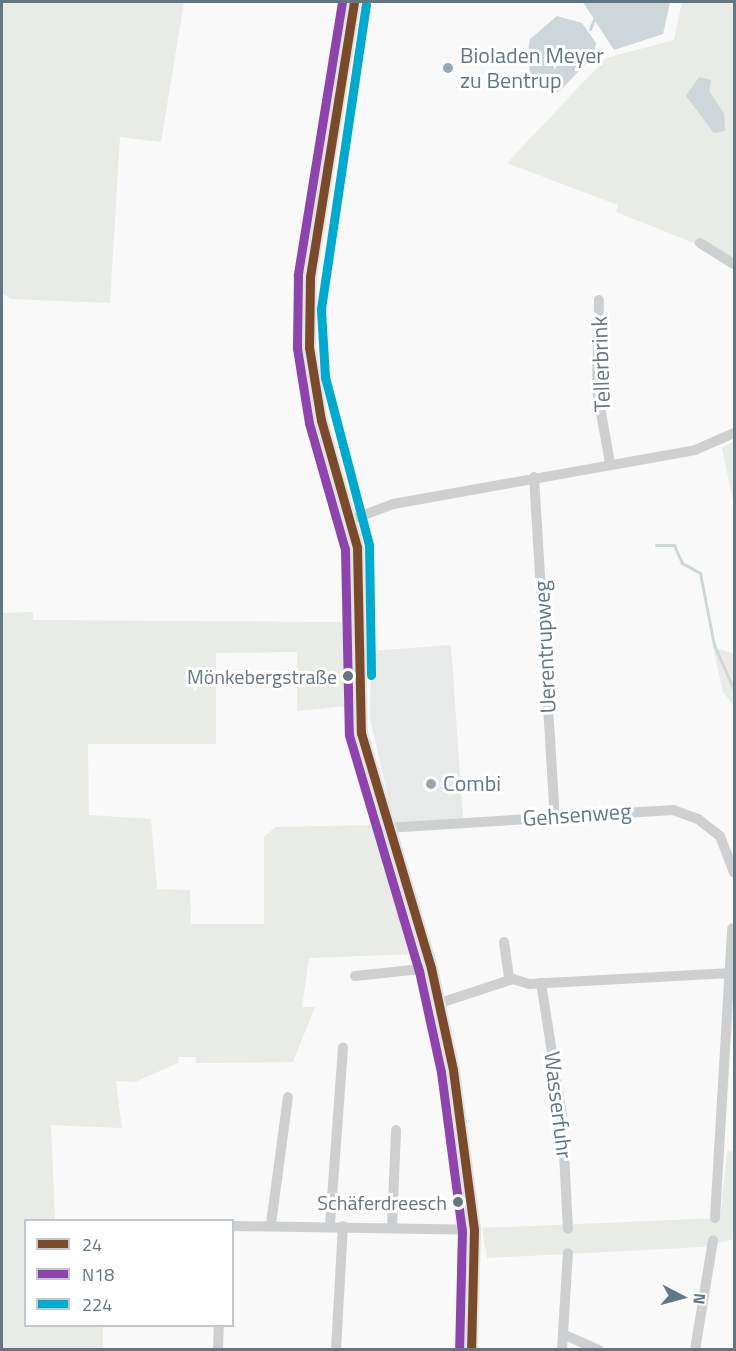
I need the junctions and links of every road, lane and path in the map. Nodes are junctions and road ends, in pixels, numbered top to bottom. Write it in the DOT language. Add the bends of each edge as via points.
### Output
graph roads {
  1 [pos="354,2"];
  2 [pos="700,243"];
  3 [pos="735,264"];
  4 [pos="599,300"];
  5 [pos="735,433"];
  6 [pos="610,463"];
  7 [pos="534,477"];
  8 [pos="350,520"];
  9 [pos="555,817"];
  10 [pos="386,828"];
  11 [pos="735,873"];
  12 [pos="732,928"];
  13 [pos="504,942"];
  14 [pos="431,968"];
  15 [pos="731,973"];
  16 [pos="355,976"];
  17 [pos="508,979"];
  18 [pos="541,983"];
  19 [pos="440,1003"];
  20 [pos="343,1047"];
  21 [pos="288,1097"];
  22 [pos="396,1130"];
  23 [pos="715,1218"];
  24 [pos="271,1224"];
  25 [pos="330,1225"];
  26 [pos="234,1226"];
  27 [pos="343,1226"];
  28 [pos="392,1227"];
  29 [pos="568,1229"];
  30 [pos="474,1230"];
  31 [pos="713,1240"];
  32 [pos="568,1253"];
  33 [pos="219,1327"];
  34 [pos="565,1335"];
  35 [pos="218,1350"];
  36 [pos="336,1350"];
  37 [pos="471,1350"];
  38 [pos="562,1350"];
  39 [pos="598,1350"];
  40 [pos="695,1350"];
  1 -- 8 [label="main road" via="309,306 313,379"];
  2 -- 3 [label="street"];
  4 -- 6 [label="street, Tellerbrink" via="597,390"];
  5 -- 6 [label="street" via="695,450"];
  6 -- 7 [label="street"];
  7 -- 8 [label="street" via="393,504"];
  7 -- 9 [label="street, Uerentrupweg"];
  8 -- 10 [label="main road" via="361,615 360,725"];
  9 -- 10 [label="street, Gehsenweg"];
  9 -- 11 [label="street, Gehsenweg" via="674,810 720,836"];
  10 -- 14 [label="main road"];
  12 -- 15 [label="street"];
  13 -- 17 [label="street"];
  14 -- 16 [label="street"];
  14 -- 19 [label="main road"];
  15 -- 18 [label="street"];
  15 -- 23 [label="street"];
  17 -- 18 [label="street"];
  17 -- 19 [label="street"];
  18 -- 29 [label="street, Wasserfuhr" via="562,1115"];
  19 -- 30 [label="main road"];
  20 -- 25 [label="street"];
  21 -- 24 [label="street"];
  22 -- 28 [label="street"];
  24 -- 25 [label="street"];
  24 -- 26 [label="street"];
  25 -- 27 [label="street"];
  27 -- 28 [label="street"];
  27 -- 36 [label="street"];
  28 -- 30 [label="street"];
  30 -- 37 [label="main road"];
  31 -- 40 [label="street"];
  32 -- 34 [label="street"];
  33 -- 35 [label="street"];
  34 -- 38 [label="street"];
  34 -- 39 [label="street"];
}
